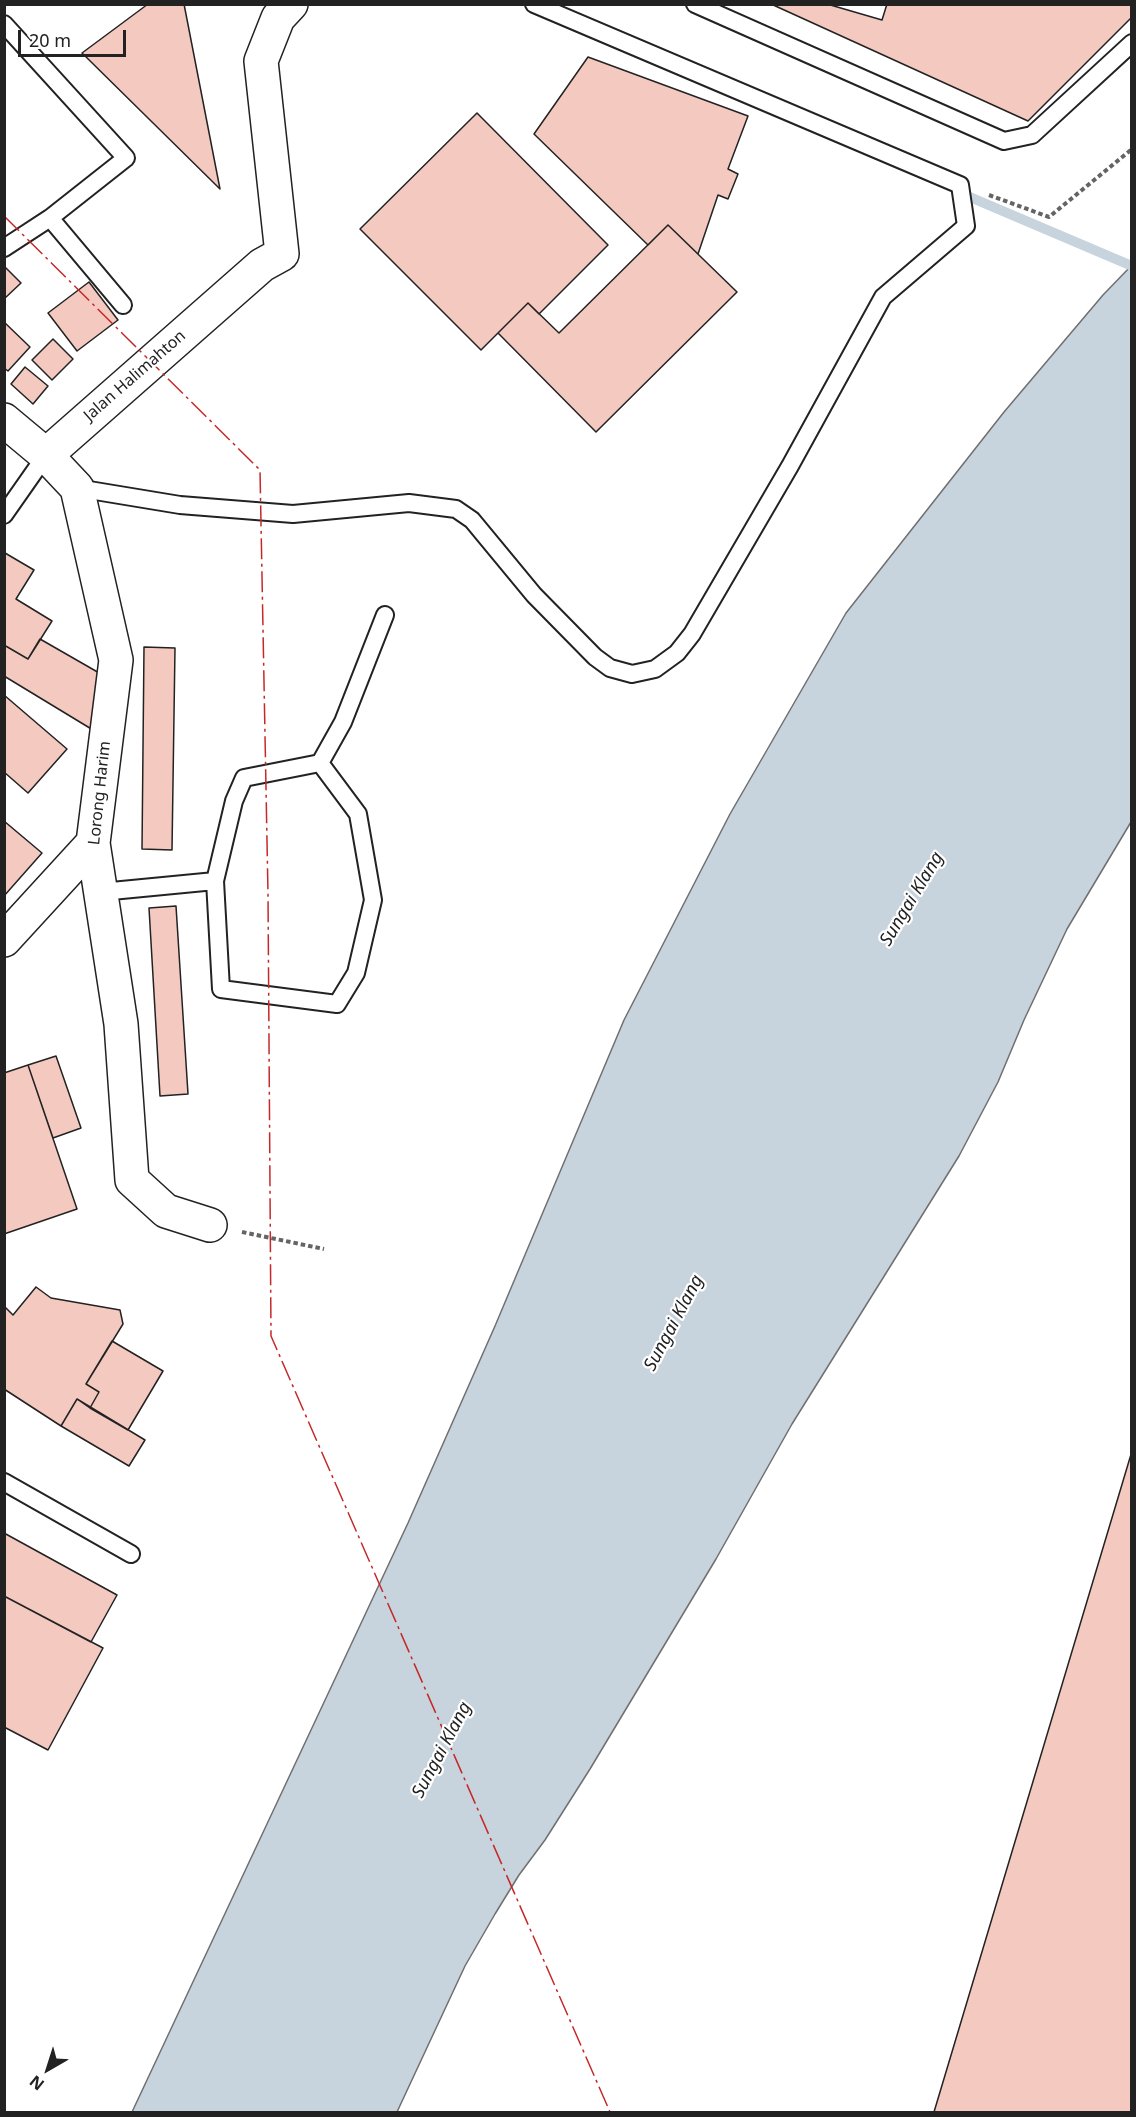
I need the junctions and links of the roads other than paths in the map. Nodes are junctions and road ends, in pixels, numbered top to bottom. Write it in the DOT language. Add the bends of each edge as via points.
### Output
graph roads {
  1 [pos="291,4"];
  2 [pos="534,4"];
  3 [pos="695,4"];
  4 [pos="4,24"];
  5 [pos="1131,43"];
  6 [pos="50,218"];
  7 [pos="4,248"];
  8 [pos="123,305"];
  9 [pos="4,420"];
  10 [pos="46,455"];
  11 [pos="77,488"];
  12 [pos="4,515"];
  13 [pos="385,615"];
  14 [pos="320,763"];
  15 [pos="93,843"];
  16 [pos="215,881"];
  17 [pos="101,892"];
  18 [pos="4,940"];
  19 [pos="210,1225"];
  20 [pos="4,1482"];
  21 [pos="131,1554"];
  1 -- 10 [label="street, Jalan Halimahton" via="278,18 261,61 282,254 262,265"];
  2 -- 11 [label="lane" via="960,186 966,226 883,297 790,466 692,634 677,653 656,669 632,674 610,668 534,595 472,520 456,509 409,503 293,514 180,505"];
  3 -- 5 [label="lane" via="1004,141 1032,135"];
  4 -- 6 [label="lane" via="126,158"];
  6 -- 7 [label="lane"];
  6 -- 8 [label="lane"];
  9 -- 10 [label="street"];
  10 -- 11 [label="street"];
  10 -- 12 [label="lane, Jalan Halimahton"];
  11 -- 15 [label="street, Lorong Harim" via="116,660"];
  13 -- 14 [label="lane" via="343,722"];
  14 -- 16 [label="lane" via="244,778 234,801"];
  14 -- 16 [label="lane" via="358,814 374,900 356,973 337,1004 221,989"];
  15 -- 17 [label="street, Lorong Harim"];
  15 -- 18 [label="street"];
  16 -- 17 [label="lane"];
  17 -- 19 [label="street, Lorong Harim" via="121,1024 132,1180 166,1211"];
  20 -- 21 [label="lane"];
}
